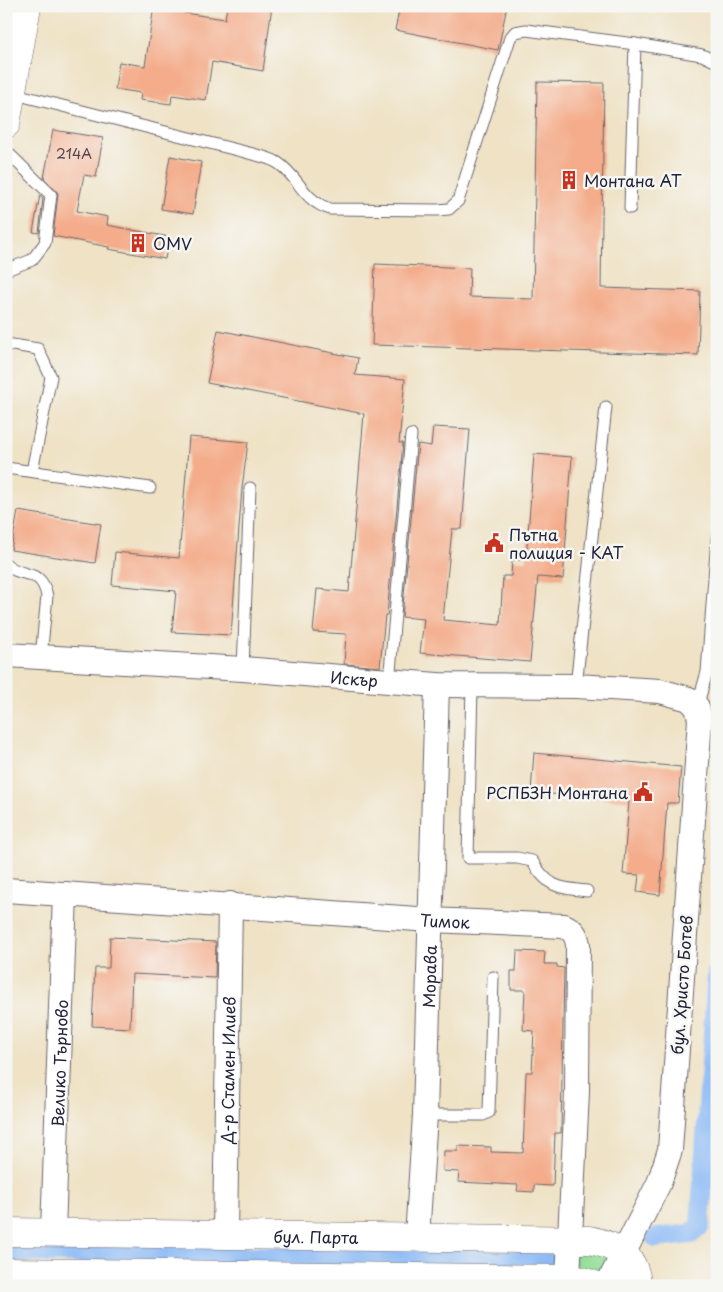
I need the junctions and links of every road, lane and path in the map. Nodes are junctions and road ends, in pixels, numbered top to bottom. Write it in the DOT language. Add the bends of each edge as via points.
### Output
graph roads {
  1 [pos="26,6"];
  2 [pos="635,44"];
  3 [pos="717,62"];
  4 [pos="11,94"];
  5 [pos="6,124"];
  6 [pos="6,151"];
  7 [pos="630,208"];
  8 [pos="6,270"];
  9 [pos="6,344"];
  10 [pos="606,407"];
  11 [pos="411,435"];
  12 [pos="6,468"];
  13 [pos="32,471"];
  14 [pos="150,488"];
  15 [pos="250,488"];
  16 [pos="717,538"];
  17 [pos="6,564"];
  18 [pos="6,655"];
  19 [pos="41,657"];
  20 [pos="243,669"];
  21 [pos="389,682"];
  22 [pos="437,685"];
  23 [pos="472,686"];
  24 [pos="576,686"];
  25 [pos="697,707"];
  26 [pos="6,890"];
  27 [pos="587,891"];
  28 [pos="64,894"];
  29 [pos="230,904"];
  30 [pos="431,920"];
  31 [pos="493,977"];
  32 [pos="425,1115"];
  33 [pos="6,1232"];
  34 [pos="53,1232"];
  35 [pos="225,1235"];
  36 [pos="418,1238"];
  37 [pos="570,1240"];
  38 [pos="623,1252"];
  39 [pos="6,1272"];
  40 [pos="42,1279"];
  41 [pos="568,1279"];
  42 [pos="224,1280"];
  43 [pos="411,1282"];
  44 [pos="598,1286"];
  45 [pos="607,1286"];
  46 [pos="637,1286"];
  1 -- 4 [label="main road"];
  2 -- 3 [label="lane" via="702,55"];
  2 -- 4 [label="lane" via="526,30 515,32 510,38 458,200 449,209 437,210 330,209 310,199 278,163"];
  2 -- 7 [label="lane"];
  4 -- 5 [label="main road"];
  6 -- 8 [label="lane" via="51,195 45,243 32,260"];
  9 -- 13 [label="lane" via="38,349 51,377"];
  10 -- 24 [label="lane"];
  11 -- 21 [label="lane"];
  12 -- 13 [label="lane"];
  13 -- 14 [label="lane"];
  15 -- 20 [label="lane"];
  16 -- 25 [label="lane" via="707,672"];
  17 -- 19 [label="lane" via="36,576 45,587 47,596"];
  18 -- 19 [label="street, Искър"];
  19 -- 20 [label="street, Искър"];
  20 -- 21 [label="street, Искър"];
  21 -- 22 [label="street, Искър"];
  22 -- 23 [label="street, Искър"];
  22 -- 30 [label="street, Морава"];
  23 -- 24 [label="street, Искър"];
  23 -- 27 [label="lane" via="468,858 532,861 542,877 554,886"];
  24 -- 25 [label="street, Искър" via="673,693 689,699"];
  25 -- 38 [label="street, бул. Христо Ботев" via="700,719 670,1150 659,1183"];
  26 -- 28 [label="street, Тимок"];
  28 -- 29 [label="street, Тимок"];
  28 -- 34 [label="street, Велико Търново"];
  29 -- 30 [label="street, Тимок"];
  29 -- 35 [label="street, Д-р Стамен Илиев"];
  30 -- 32 [label="street, Морава"];
  30 -- 37 [label="street, Тимок" via="564,926 577,936 577,1092"];
  31 -- 32 [label="lane" via="489,1112 483,1115"];
  32 -- 36 [label="street, Морава"];
  33 -- 34 [label="main road, бул. Парта"];
  34 -- 35 [label="main road, бул. Парта"];
  35 -- 36 [label="main road, бул. Парта"];
  36 -- 37 [label="main road, бул. Парта"];
  37 -- 38 [label="main road, бул. Парта" via="602,1243"];
  37 -- 41 [label="street"];
  38 -- 45 [label="street, бул. Христо Ботев"];
  38 -- 46 [label="main road" via="633,1267"];
  39 -- 40 [label="main road"];
  40 -- 42 [label="main road"];
  41 -- 43 [label="main road"];
  41 -- 44 [label="main road"];
  42 -- 43 [label="main road"];
}
